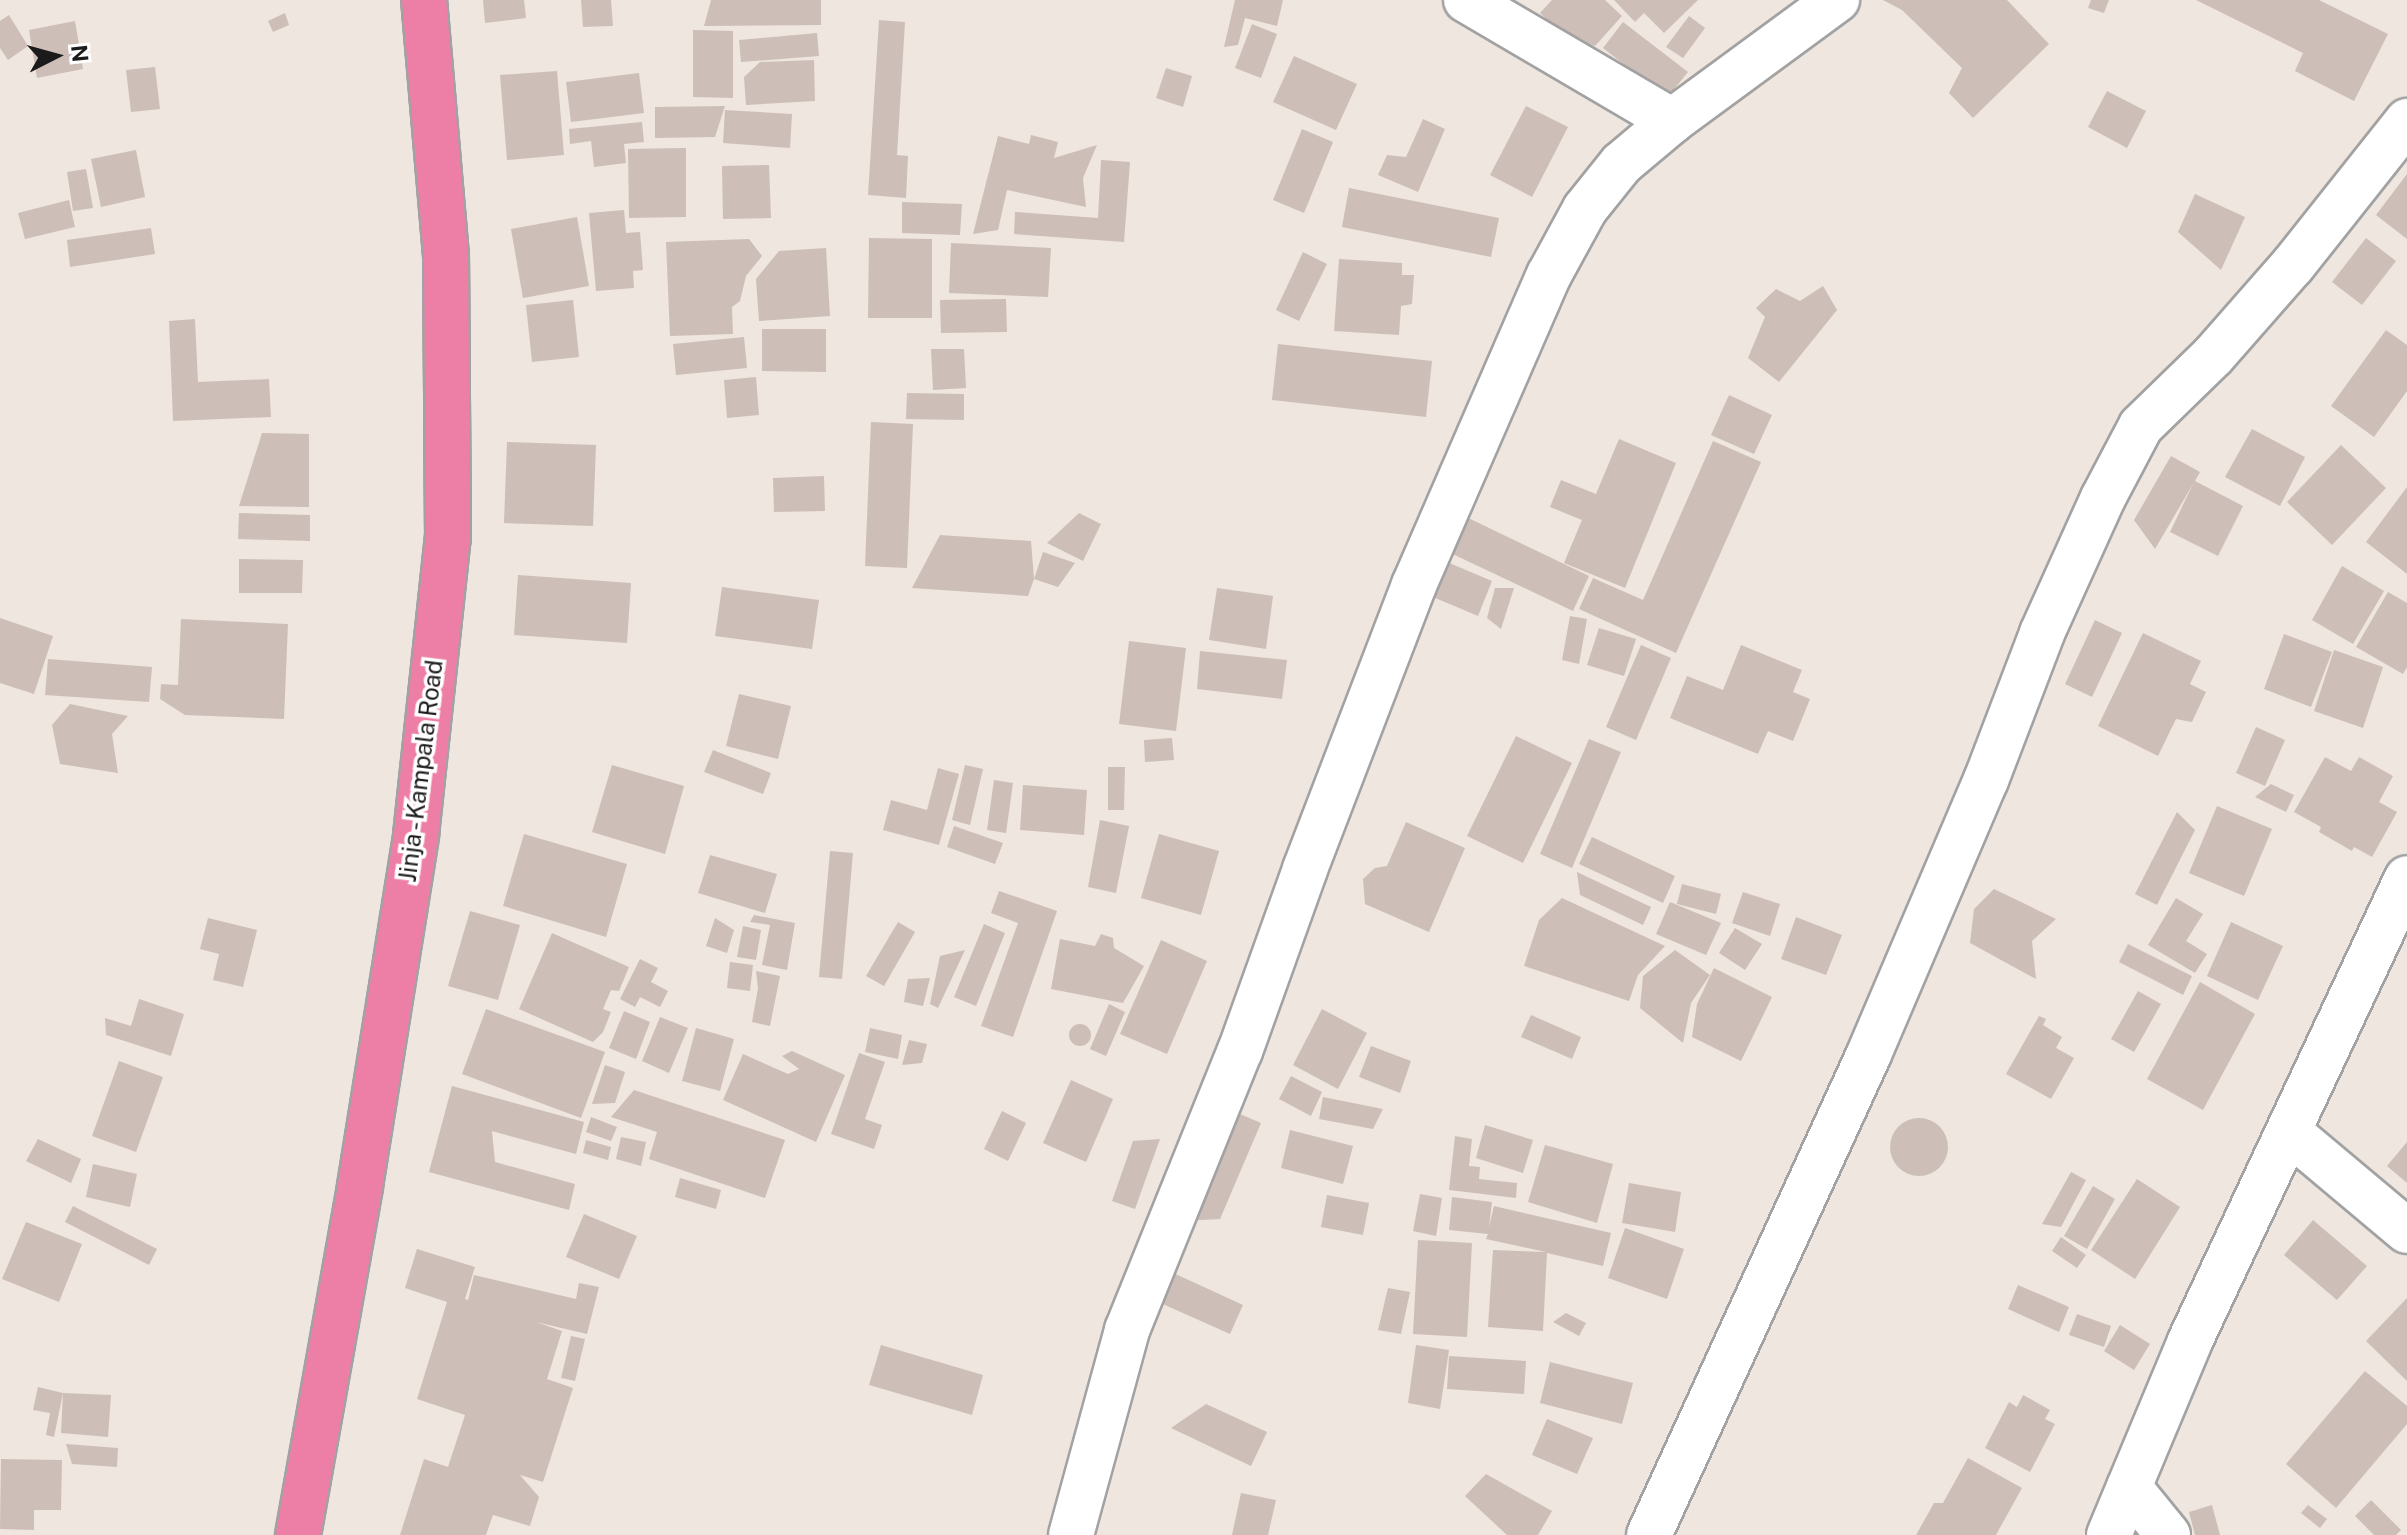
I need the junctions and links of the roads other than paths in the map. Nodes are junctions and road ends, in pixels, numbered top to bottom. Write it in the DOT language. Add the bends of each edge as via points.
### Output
graph roads {
  1 [pos="424,0"];
  2 [pos="1466,0"];
  3 [pos="1837,0"];
  4 [pos="1672,121"];
  5 [pos="2407,121"];
  6 [pos="2407,878"];
  7 [pos="2289,1132"];
  8 [pos="2407,1231"];
  9 [pos="2129,1487"];
  10 [pos="298,1535"];
  11 [pos="1071,1535"];
  12 [pos="1649,1535"];
  13 [pos="2109,1535"];
  14 [pos="2168,1535"];
  1 -- 10 [label="highway, Jinja - Kampala Road" via="446,256 448,538 416,835"];
  2 -- 4 [label="street"];
  3 -- 4 [label="street"];
  4 -- 11 [label="street" via="1621,164 1585,209 1549,275 1414,585 1240,1051 1127,1330"];
  5 -- 12 [label="street" via="2293,265 2213,356 2141,426 2042,633 1986,780 1869,1054"];
  6 -- 7 [label="street"];
  7 -- 8 [label="street"];
  7 -- 9 [label="street" via="2190,1341"];
  9 -- 13 [label="street"];
  9 -- 14 [label="street"];
}
